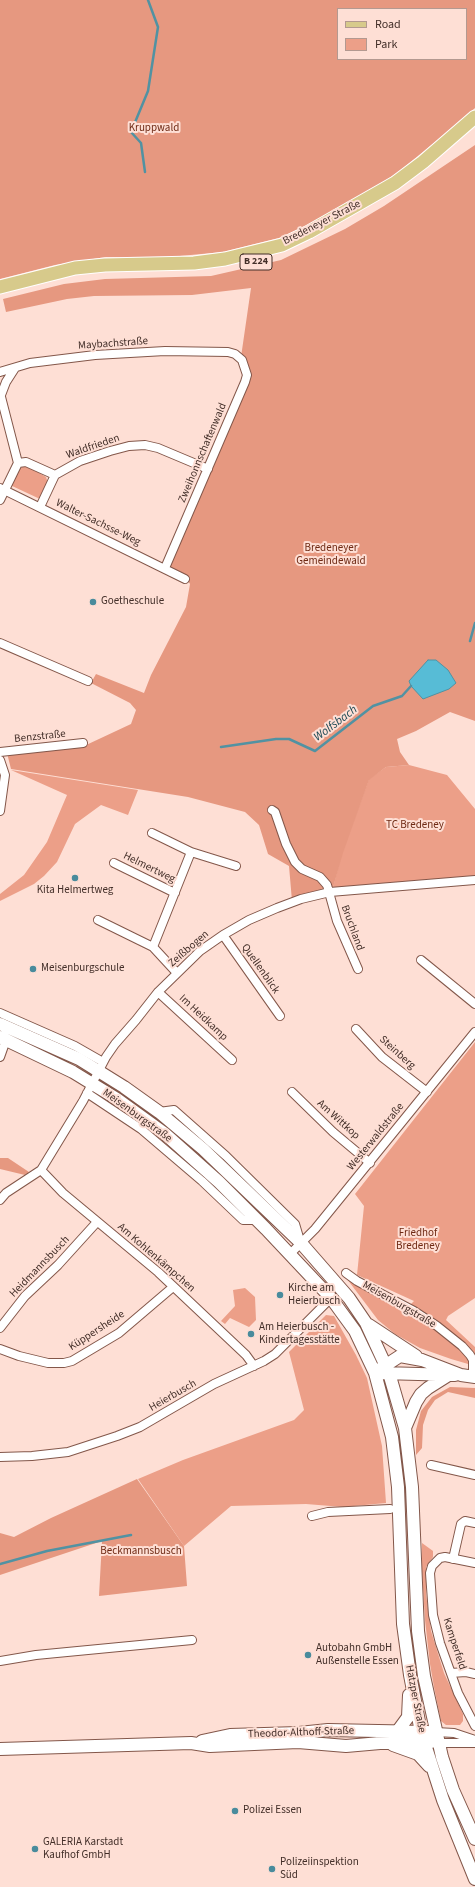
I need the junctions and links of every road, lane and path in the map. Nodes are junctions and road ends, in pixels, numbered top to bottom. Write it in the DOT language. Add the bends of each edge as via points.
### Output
graph roads {
  1 [pos="475,116"];
  2 [pos="475,128"];
  3 [pos="0,286"];
  4 [pos="0,296"];
  5 [pos="228,352"];
  6 [pos="15,368"];
  7 [pos="0,372"];
  8 [pos="1,394"];
  9 [pos="18,463"];
  10 [pos="208,469"];
  11 [pos="55,475"];
  12 [pos="2,489"];
  13 [pos="0,500"];
  14 [pos="40,507"];
  15 [pos="165,568"];
  16 [pos="185,579"];
  17 [pos="0,643"];
  18 [pos="88,681"];
  19 [pos="83,743"];
  20 [pos="0,752"];
  21 [pos="0,760"];
  22 [pos="272,810"];
  23 [pos="0,811"];
  24 [pos="152,833"];
  25 [pos="191,852"];
  26 [pos="114,863"];
  27 [pos="236,866"];
  28 [pos="475,880"];
  29 [pos="330,892"];
  30 [pos="175,893"];
  31 [pos="98,920"];
  32 [pos="223,935"];
  33 [pos="153,946"];
  34 [pos="421,960"];
  35 [pos="358,969"];
  36 [pos="178,973"];
  37 [pos="158,992"];
  38 [pos="475,1004"];
  39 [pos="0,1013"];
  40 [pos="280,1016"];
  41 [pos="0,1024"];
  42 [pos="356,1028"];
  43 [pos="475,1032"];
  44 [pos="3,1038"];
  45 [pos="0,1057"];
  46 [pos="232,1060"];
  47 [pos="101,1067"];
  48 [pos="90,1089"];
  49 [pos="292,1092"];
  50 [pos="426,1092"];
  51 [pos="370,1163"];
  52 [pos="41,1170"];
  53 [pos="0,1200"];
  54 [pos="97,1222"];
  55 [pos="301,1243"];
  56 [pos="290,1254"];
  57 [pos="346,1273"];
  58 [pos="173,1287"];
  59 [pos="331,1298"];
  60 [pos="366,1323"];
  61 [pos="0,1328"];
  62 [pos="0,1349"];
  63 [pos="422,1360"];
  64 [pos="254,1366"];
  65 [pos="388,1368"];
  66 [pos="374,1373"];
  67 [pos="447,1376"];
  68 [pos="470,1376"];
  69 [pos="405,1428"];
  70 [pos="0,1457"];
  71 [pos="431,1465"];
  72 [pos="475,1475"];
  73 [pos="394,1509"];
  74 [pos="312,1516"];
  75 [pos="414,1521"];
  76 [pos="475,1523"];
  77 [pos="453,1559"];
  78 [pos="475,1563"];
  79 [pos="192,1640"];
  80 [pos="0,1661"];
  81 [pos="451,1673"];
  82 [pos="475,1674"];
  83 [pos="410,1675"];
  84 [pos="475,1726"];
  85 [pos="397,1732"];
  86 [pos="422,1737"];
  87 [pos="437,1737"];
  88 [pos="475,1740"];
  89 [pos="191,1743"];
  90 [pos="380,1743"];
  91 [pos="475,1743"];
  92 [pos="0,1748"];
  93 [pos="433,1771"];
  94 [pos="475,1839"];
  95 [pos="475,1879"];
  1 -- 3 [label="main road, Bredeneyer Straße / B 224" via="396,183 315,229 282,244 225,259 202,262 75,268"];
  2 -- 4 [label="main road, Bredeneyer Straße / B 224" via="400,190 369,210 284,253 226,268 193,272 78,277"];
  5 -- 6 [label="street, Maybachstraße" via="165,351 95,355 30,363"];
  5 -- 10 [label="street, Zweihonnschaftenwald" via="242,360 247,375"];
  6 -- 7 [label="street, Maybachstraße"];
  6 -- 8 [label="street"];
  8 -- 9 [label="street"];
  9 -- 11 [label="street" via="26,462"];
  9 -- 12 [label="street"];
  10 -- 11 [label="street, Waldfrieden" via="145,445 110,451 80,461"];
  10 -- 15 [label="street, Zweihonnschaftenwald"];
  11 -- 14 [label="street"];
  12 -- 13 [label="street"];
  12 -- 14 [label="street, Walter-Sachsse-Weg"];
  14 -- 15 [label="street, Walter-Sachsse-Weg"];
  15 -- 16 [label="street, Walter-Sachsse-Weg"];
  17 -- 18 [label="street"];
  19 -- 20 [label="street, Benzstraße"];
  21 -- 23 [label="street" via="5,775"];
  22 -- 29 [label="street" via="295,862 302,869 320,877"];
  24 -- 25 [label="street"];
  25 -- 27 [label="street"];
  25 -- 30 [label="street, Helmertweg"];
  26 -- 30 [label="street, Helmertweg"];
  28 -- 29 [label="street, Zeißbogen"];
  29 -- 32 [label="street, Zeißbogen" via="277,908"];
  29 -- 35 [label="street, Bruchland" via="337,921"];
  30 -- 33 [label="street, Helmertweg"];
  31 -- 33 [label="street"];
  32 -- 36 [label="street, Zeißbogen" via="200,951"];
  32 -- 40 [label="street, Quellenblick"];
  33 -- 36 [label="street"];
  34 -- 38 [label="street"];
  36 -- 37 [label="street, Zeißbogen"];
  37 -- 46 [label="street, Im Heidkamp"];
  37 -- 47 [label="street, Zeißbogen" via="115,1044"];
  39 -- 47 [label="street, Meisenburgstraße" via="74,1046"];
  41 -- 47 [label="main road, Meisenburgstraße"];
  42 -- 50 [label="street, Steinberg" via="382,1056"];
  43 -- 50 [label="street, Westerwaldstraße"];
  44 -- 45 [label="street"];
  44 -- 48 [label="main road, Meisenburgstraße" via="73,1072"];
  47 -- 48 [label="street, Zeißbogen"];
  47 -- 55 [label="main road, Meisenburgstraße" via="203,1149"];
  48 -- 52 [label="street"];
  48 -- 56 [label="main road, Meisenburgstraße" via="164,1133"];
  49 -- 51 [label="street, Am Wittkop"];
  50 -- 51 [label="street, Westerwaldstraße"];
  51 -- 55 [label="street, Westerwaldstraße"];
  52 -- 53 [label="street" via="6,1193"];
  52 -- 54 [label="street, Am Kohlenkämpchen" via="63,1194"];
  54 -- 58 [label="street, Am Kohlenkämpchen"];
  54 -- 61 [label="street, Heidmannsbusch" via="58,1265 25,1296"];
  55 -- 56 [label="street, Westerwaldstraße"];
  55 -- 60 [label="main road, Meisenburgstraße" via="349,1298"];
  56 -- 59 [label="main road, Meisenburgstraße"];
  57 -- 68 [label="street, Meisenburgstraße" via="426,1318 456,1341 473,1360"];
  58 -- 62 [label="street, Küppersheide" via="118,1332 72,1361 48,1363"];
  58 -- 64 [label="street, Am Kohlenkämpchen" via="246,1355"];
  59 -- 64 [label="street, Heierbusch" via="275,1354"];
  59 -- 66 [label="main road, Meisenburgstraße" via="355,1332"];
  60 -- 63 [label="main road"];
  60 -- 65 [label="main road, Meisenburgstraße"];
  63 -- 65 [label="main road" via="400,1356"];
  63 -- 68 [label="main road"];
  64 -- 70 [label="street, Heierbusch" via="229,1376 161,1416 118,1436 62,1453"];
  65 -- 66 [label="main road"];
  65 -- 67 [label="main road"];
  65 -- 69 [label="main road, Hatzper Straße"];
  66 -- 73 [label="main road, Hatzper Straße" via="392,1437"];
  67 -- 68 [label="main road"];
  67 -- 69 [label="main road" via="421,1394"];
  69 -- 75 [label="main road, Hatzper Straße"];
  71 -- 72 [label="street"];
  73 -- 74 [label="street" via="333,1512"];
  73 -- 75 [label="street" via="405,1511"];
  73 -- 83 [label="main road, Hatzper Straße"];
  75 -- 87 [label="main road, Hatzper Straße" via="418,1631 424,1676"];
  76 -- 77 [label="street" via="466,1521 461,1524"];
  77 -- 78 [label="street, Kamperfeld"];
  77 -- 81 [label="street, Kamperfeld" via="440,1558 432,1566 430,1573 433,1615"];
  79 -- 80 [label="street"];
  81 -- 82 [label="street"];
  81 -- 84 [label="street, Kamperfeld"];
  83 -- 85 [label="main road" via="408,1716"];
  83 -- 86 [label="main road, Hatzper Straße"];
  85 -- 86 [label="main road, Theodor-Althoff-Straße"];
  85 -- 89 [label="main road, Theodor-Althoff-Straße" via="328,1730 230,1735"];
  86 -- 87 [label="main road, Theodor-Althoff-Straße"];
  86 -- 90 [label="main road, Theodor-Althoff-Straße"];
  86 -- 93 [label="main road, Hatzper Straße"];
  87 -- 88 [label="street" via="454,1733"];
  87 -- 91 [label="street"];
  87 -- 94 [label="main road, Hatzper Straße" via="453,1790"];
  89 -- 90 [label="main road, Theodor-Althoff-Straße" via="210,1746 298,1742 346,1746"];
  89 -- 92 [label="main road, Theodor-Althoff-Straße"];
  90 -- 93 [label="main road" via="418,1754"];
  93 -- 95 [label="main road, Hatzper Straße" via="456,1836"];
}
